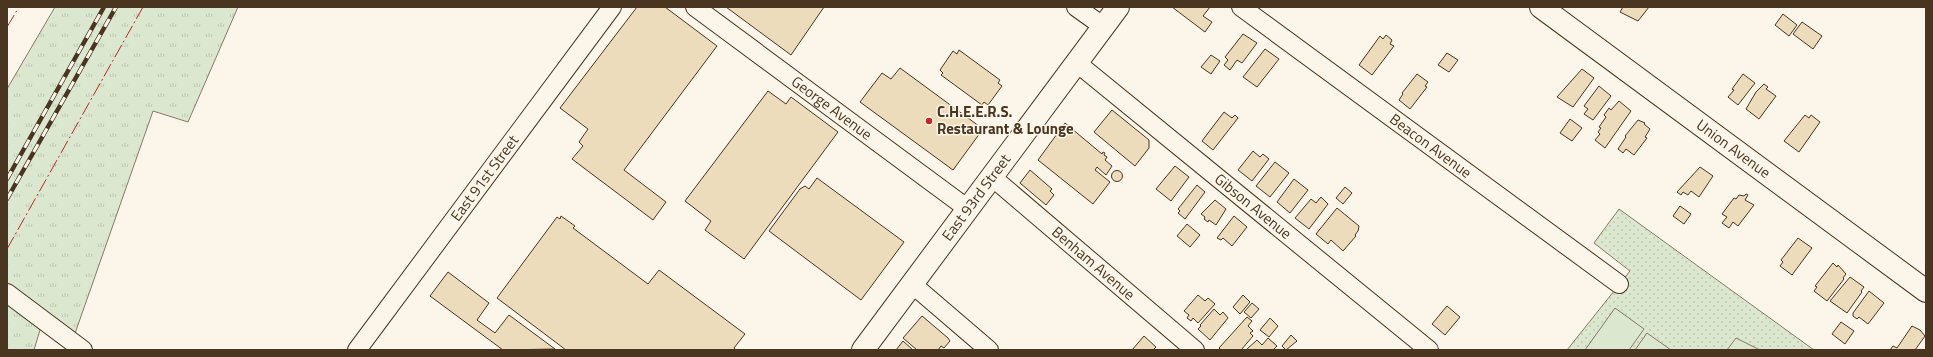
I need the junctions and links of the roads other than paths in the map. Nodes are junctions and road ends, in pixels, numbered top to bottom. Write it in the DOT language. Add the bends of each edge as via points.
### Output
graph roads {
  1 [pos="612,7"];
  2 [pos="694,7"];
  3 [pos="1076,7"];
  4 [pos="1118,7"];
  5 [pos="1241,7"];
  6 [pos="1541,7"];
  7 [pos="1104,27"];
  8 [pos="1077,63"];
  9 [pos="992,177"];
  10 [pos="968,209"];
  11 [pos="912,284"];
  12 [pos="1619,284"];
  13 [pos="1926,291"];
  14 [pos="7,293"];
  15 [pos="83,350"];
  16 [pos="357,350"];
  17 [pos="863,350"];
  18 [pos="989,350"];
  19 [pos="1195,350"];
  20 [pos="1429,350"];
  1 -- 16 [label="street, East 91st Street"];
  2 -- 10 [label="street, George Avenue"];
  3 -- 7 [label="street"];
  4 -- 7 [label="main road, East 93rd Street"];
  5 -- 12 [label="street, Beacon Avenue"];
  6 -- 13 [label="main road, Union Avenue"];
  7 -- 8 [label="main road, East 93rd Street"];
  8 -- 9 [label="main road, East 93rd Street"];
  8 -- 20 [label="street, Gibson Avenue"];
  9 -- 10 [label="main road, East 93rd Street"];
  9 -- 19 [label="street, Benham Avenue"];
  10 -- 11 [label="main road, East 93rd Street"];
  11 -- 17 [label="main road, East 93rd Street"];
  11 -- 18 [label="street"];
  14 -- 15 [label="street"];
}
